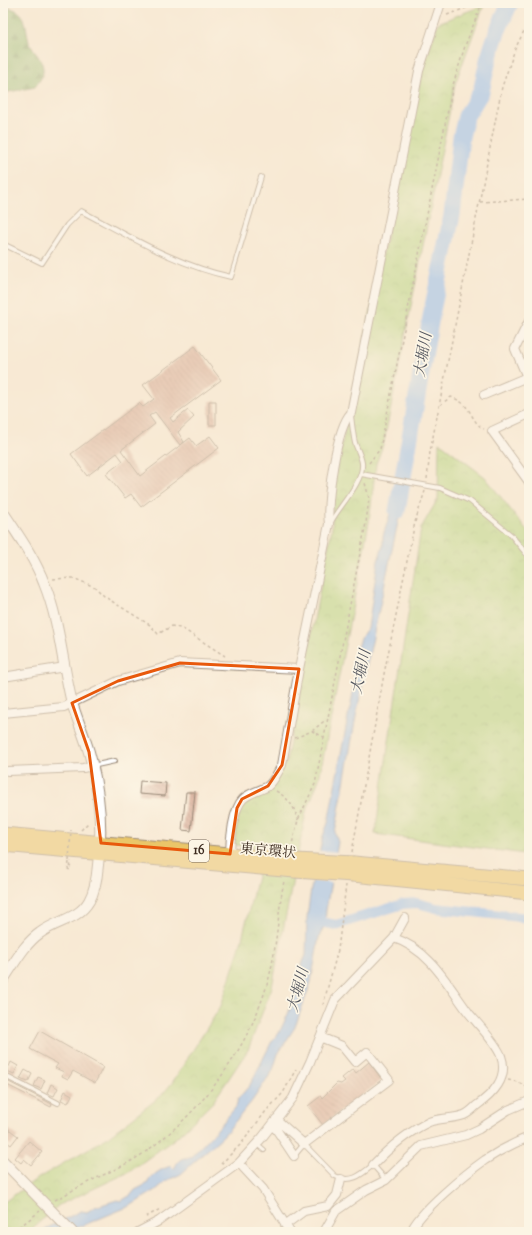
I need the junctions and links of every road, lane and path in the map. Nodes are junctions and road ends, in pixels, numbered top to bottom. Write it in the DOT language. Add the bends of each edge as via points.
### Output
graph roads {
  1 [pos="441,3"];
  2 [pos="481,3"];
  3 [pos="436,19"];
  4 [pos="529,21"];
  5 [pos="261,177"];
  6 [pos="529,199"];
  7 [pos="480,202"];
  8 [pos="3,244"];
  9 [pos="529,321"];
  10 [pos="528,379"];
  11 [pos="484,395"];
  12 [pos="440,404"];
  13 [pos="351,413"];
  14 [pos="529,414"];
  15 [pos="492,431"];
  16 [pos="362,474"];
  17 [pos="529,482"];
  18 [pos="425,485"];
  19 [pos="3,512"];
  20 [pos="329,524"];
  21 [pos="529,557"];
  22 [pos="44,582"];
  23 [pos="231,659"];
  24 [pos="65,666"];
  25 [pos="299,669"];
  26 [pos="3,677"];
  27 [pos="72,703"];
  28 [pos="3,713"];
  29 [pos="327,721"];
  30 [pos="312,731"];
  31 [pos="287,738"];
  32 [pos="324,738"];
  33 [pos="115,761"];
  34 [pos="92,766"];
  35 [pos="8,771"];
  36 [pos="268,786"];
  37 [pos="298,820"];
  38 [pos="88,823"];
  39 [pos="3,834"];
  40 [pos="3,845"];
  41 [pos="100,848"];
  42 [pos="230,854"];
  43 [pos="294,860"];
  44 [pos="70,861"];
  45 [pos="353,864"];
  46 [pos="529,879"];
  47 [pos="284,881"];
  48 [pos="346,887"];
  49 [pos="529,892"];
  50 [pos="405,918"];
  51 [pos="394,938"];
  52 [pos="3,980"];
  53 [pos="322,1006"];
  54 [pos="320,1037"];
  55 [pos="298,1066"];
  56 [pos="3,1075"];
  57 [pos="501,1077"];
  58 [pos="529,1088"];
  59 [pos="529,1101"];
  60 [pos="58,1103"];
  61 [pos="274,1122"];
  62 [pos="529,1137"];
  63 [pos="257,1144"];
  64 [pos="304,1144"];
  65 [pos="264,1150"];
  66 [pos="294,1156"];
  67 [pos="3,1162"];
  68 [pos="239,1163"];
  69 [pos="220,1165"];
  70 [pos="373,1165"];
  71 [pos="341,1179"];
  72 [pos="386,1180"];
  73 [pos="50,1202"];
  74 [pos="42,1208"];
  75 [pos="161,1208"];
  76 [pos="142,1220"];
  77 [pos="288,1228"];
  78 [pos="134,1230"];
  79 [pos="8,1232"];
  80 [pos="72,1232"];
  81 [pos="125,1232"];
  82 [pos="324,1232"];
  83 [pos="411,1232"];
  1 -- 3 [label="street"];
  2 -- 3 [label="path"];
  2 -- 16 [label="path" via="447,108 380,449"];
  3 -- 13 [label="street" via="419,71"];
  4 -- 7 [label="path" via="515,49 502,86"];
  5 -- 8 [label="lane" via="231,277 215,274 153,249 81,211 67,225 42,263"];
  6 -- 7 [label="path"];
  7 -- 12 [label="path"];
  9 -- 10 [label="street" via="515,349"];
  10 -- 11 [label="street"];
  12 -- 15 [label="path" via="451,397 461,400 483,429"];
  12 -- 18 [label="path"];
  13 -- 16 [label="lane"];
  13 -- 20 [label="street" via="345,422 330,481"];
  14 -- 15 [label="street"];
  15 -- 17 [label="street"];
  16 -- 18 [label="lane"];
  16 -- 20 [label="lane"];
  16 -- 29 [label="path" via="369,498 366,523"];
  18 -- 21 [label="lane" via="440,488 470,502 511,536"];
  18 -- 45 [label="path" via="387,658"];
  19 -- 22 [label="street" via="34,560"];
  20 -- 25 [label="street"];
  22 -- 23 [label="path" via="73,578 95,587 104,597 150,625 158,634 172,626 183,629"];
  22 -- 24 [label="street" via="57,623"];
  24 -- 26 [label="street"];
  24 -- 27 [label="street"];
  25 -- 27 [label="street" via="180,663 118,681"];
  25 -- 31 [label="street"];
  27 -- 28 [label="street" via="53,709"];
  27 -- 34 [label="street"];
  29 -- 30 [label="path"];
  29 -- 32 [label="path"];
  30 -- 31 [label="path" via="292,739"];
  30 -- 32 [label="path"];
  31 -- 36 [label="street" via="282,765"];
  32 -- 37 [label="path" via="315,784"];
  33 -- 34 [label="lane"];
  34 -- 35 [label="street"];
  34 -- 41 [label="street" via="100,824"];
  36 -- 37 [label="path" via="294,805"];
  36 -- 42 [label="street" via="242,799 237,808"];
  37 -- 43 [label="path"];
  38 -- 44 [label="path, bridge" via="81,830 71,830"];
  39 -- 41 [label="highway, 東京環状 / 16"];
  40 -- 41 [label="highway, 東京環状 / 16"];
  41 -- 42 [label="highway, 東京環状 / 16"];
  41 -- 43 [label="highway, 東京環状 / 16"];
  41 -- 52 [label="street" via="97,875 90,900 72,918 49,927 28,942"];
  42 -- 43 [label="highway, 東京環状 / 16"];
  43 -- 45 [label="highway, 東京環状 / 16, bridge"];
  45 -- 46 [label="highway, 東京環状 / 16"];
  45 -- 49 [label="highway, 東京環状 / 16"];
  47 -- 73 [label="path" via="266,988 249,1029 224,1073 195,1109 141,1155"];
  48 -- 53 [label="path" via="338,950"];
  50 -- 51 [label="street"];
  51 -- 54 [label="street" via="335,1000"];
  51 -- 57 [label="street" via="405,941 423,954 446,980 501,1055"];
  54 -- 61 [label="street" via="292,1098"];
  54 -- 64 [label="street" via="342,1046 355,1062 367,1052 389,1080"];
  55 -- 69 [label="path" via="283,1093"];
  56 -- 60 [label="lane"];
  57 -- 58 [label="path"];
  57 -- 70 [label="street" via="494,1091 465,1114 430,1122 407,1135"];
  59 -- 72 [label="street" via="508,1110 466,1135 421,1146"];
  61 -- 63 [label="street"];
  61 -- 64 [label="street"];
  61 -- 66 [label="street"];
  62 -- 83 [label="street" via="485,1160 428,1208 414,1224"];
  63 -- 65 [label="lane"];
  63 -- 68 [label="street"];
  64 -- 66 [label="lane"];
  64 -- 71 [label="lane"];
  67 -- 80 [label="street"];
  68 -- 77 [label="street" via="258,1180"];
  68 -- 78 [label="street" via="159,1221"];
  70 -- 71 [label="lane" via="352,1180"];
  70 -- 72 [label="lane"];
  71 -- 77 [label="street" via="337,1195 328,1206 304,1211"];
  72 -- 82 [label="street" via="366,1190 336,1211"];
  74 -- 79 [label="path" via="22,1225"];
  75 -- 76 [label="path"];
  78 -- 81 [label="path"];
}
